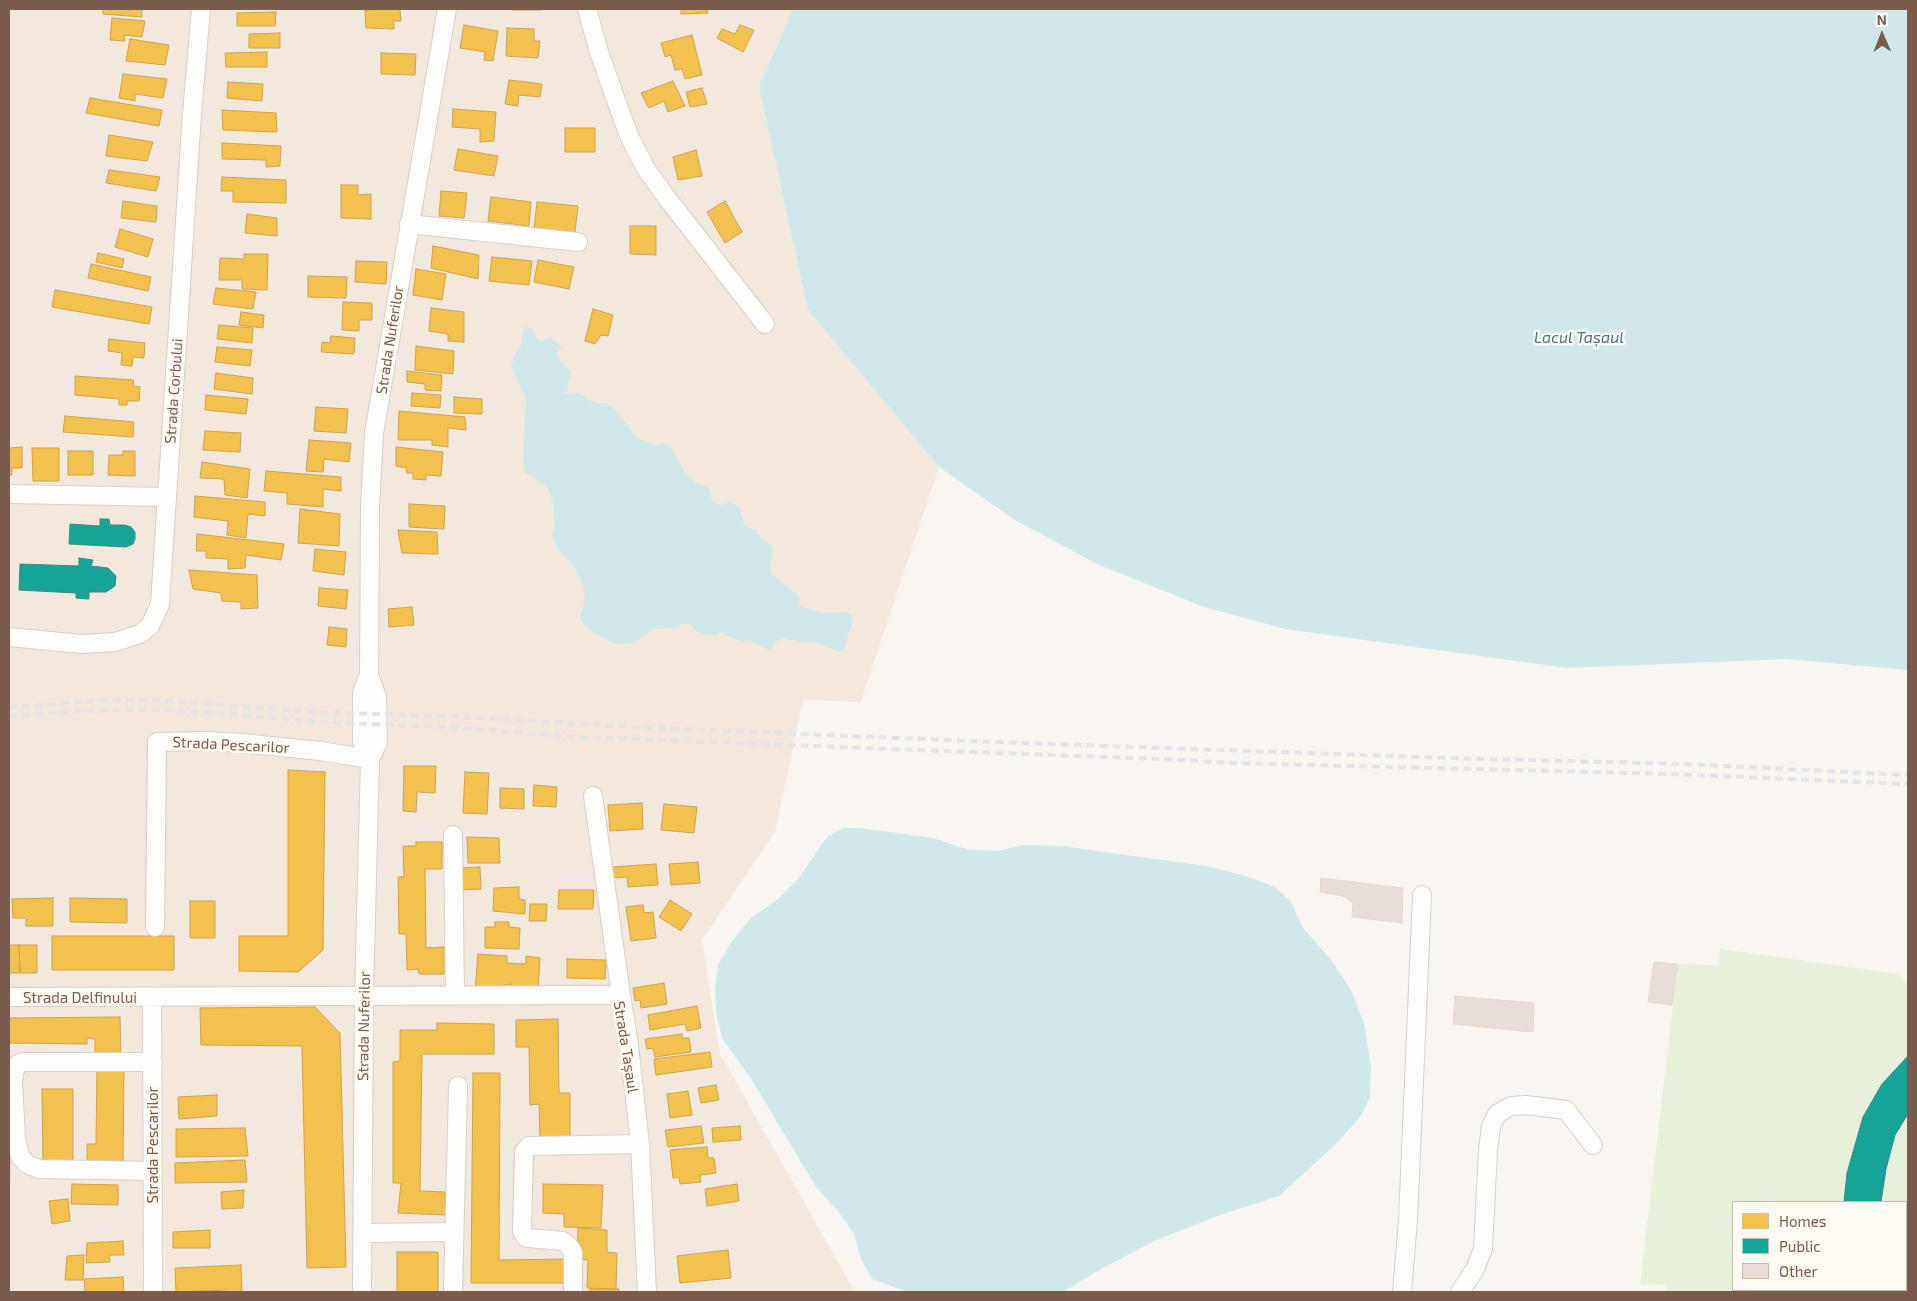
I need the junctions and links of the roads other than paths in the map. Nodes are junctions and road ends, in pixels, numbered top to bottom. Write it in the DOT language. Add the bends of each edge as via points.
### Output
graph roads {
  1 [pos="201,9"];
  2 [pos="447,9"];
  3 [pos="587,9"];
  4 [pos="410,224"];
  5 [pos="578,242"];
  6 [pos="765,324"];
  7 [pos="9,494"];
  8 [pos="167,497"];
  9 [pos="9,637"];
  10 [pos="370,760"];
  11 [pos="594,796"];
  12 [pos="453,835"];
  13 [pos="1422,895"];
  14 [pos="155,927"];
  15 [pos="364,995"];
  16 [pos="454,995"];
  17 [pos="621,995"];
  18 [pos="9,997"];
  19 [pos="152,998"];
  20 [pos="153,1062"];
  21 [pos="458,1086"];
  22 [pos="640,1144"];
  23 [pos="1593,1145"];
  24 [pos="153,1171"];
  25 [pos="454,1232"];
  26 [pos="362,1233"];
  27 [pos="152,1292"];
  28 [pos="362,1292"];
  29 [pos="453,1292"];
  30 [pos="573,1292"];
  31 [pos="647,1292"];
  32 [pos="1402,1292"];
  33 [pos="1460,1292"];
  1 -- 8 [label="street, Strada Corbului"];
  2 -- 4 [label="street, Strada Nuferilor"];
  3 -- 6 [label="street" via="616,104 646,169"];
  4 -- 5 [label="street"];
  4 -- 10 [label="street, Strada Nuferilor" via="374,433 369,675 362,693 362,741"];
  7 -- 8 [label="street"];
  8 -- 9 [label="street, Strada Corbului" via="160,604 150,626 140,634 115,642 82,644"];
  10 -- 14 [label="street, Strada Pescarilor" via="241,743 157,742"];
  10 -- 15 [label="street, Strada Nuferilor"];
  11 -- 17 [label="street"];
  12 -- 16 [label="street"];
  13 -- 32 [label="street"];
  15 -- 16 [label="street, Strada Tașaul"];
  15 -- 19 [label="street, Strada Delfinului"];
  15 -- 26 [label="street, Strada Nuferilor"];
  16 -- 17 [label="street, Strada Tașaul"];
  17 -- 22 [label="street, Strada Tașaul"];
  18 -- 19 [label="street, Strada Delfinului"];
  19 -- 20 [label="street, Strada Pescarilor"];
  20 -- 24 [label="street, Strada Pescarilor"];
  20 -- 24 [label="street" via="24,1062 18,1064 13,1083 16,1138 20,1156 27,1164 39,1169"];
  21 -- 25 [label="street"];
  22 -- 30 [label="street" via="529,1146 524,1152 522,1231 528,1238 563,1241 569,1246 573,1254"];
  22 -- 31 [label="street, Strada Tașaul"];
  23 -- 33 [label="street" via="1566,1110 1526,1105 1511,1106 1497,1114 1491,1126 1488,1150 1483,1249"];
  24 -- 27 [label="street, Strada Pescarilor"];
  25 -- 26 [label="street"];
  25 -- 29 [label="street"];
  26 -- 28 [label="street, Strada Nuferilor"];
}
